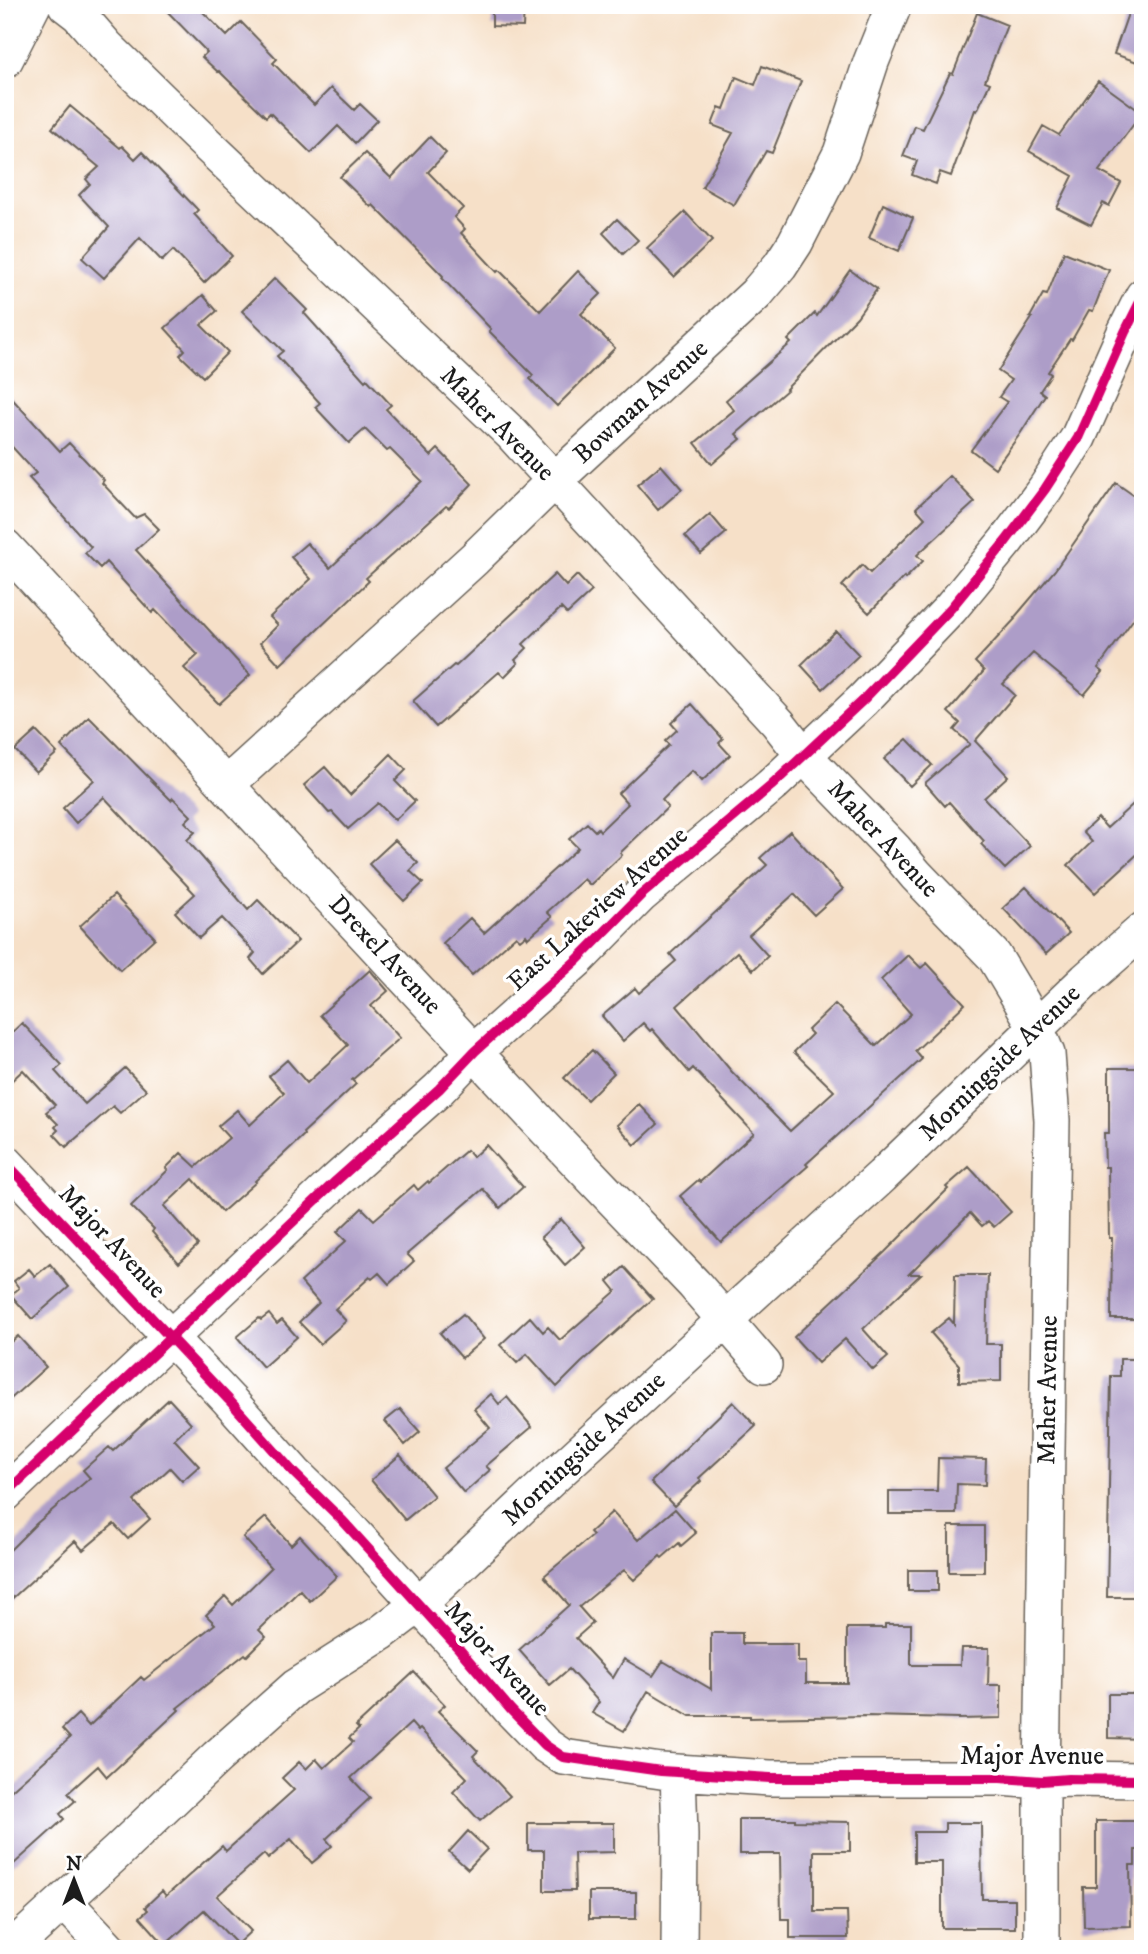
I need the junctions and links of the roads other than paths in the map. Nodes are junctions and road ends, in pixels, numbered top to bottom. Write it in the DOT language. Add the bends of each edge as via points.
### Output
graph roads {
  1 [pos="33,5"];
  2 [pos="66,5"];
  3 [pos="894,5"];
  4 [pos="5,60"];
  5 [pos="1143,296"];
  6 [pos="554,481"];
  7 [pos="5,547"];
  8 [pos="803,755"];
  9 [pos="226,785"];
  10 [pos="1143,930"];
  11 [pos="1036,1028"];
  12 [pos="475,1051"];
  13 [pos="5,1162"];
  14 [pos="724,1320"];
  15 [pos="170,1337"];
  16 [pos="764,1365"];
  17 [pos="5,1494"];
  18 [pos="418,1605"];
  19 [pos="678,1772"];
  20 [pos="1143,1780"];
  21 [pos="1042,1781"];
  22 [pos="64,1901"];
  23 [pos="11,1949"];
  24 [pos="109,1949"];
  25 [pos="679,1949"];
  26 [pos="1042,1949"];
  1 -- 4 [label="street"];
  2 -- 6 [label="street, Maher Avenue" via="511,433"];
  3 -- 6 [label="street, Bowman Avenue" via="841,153 780,266 718,331"];
  5 -- 8 [label="street, East Lakeview Avenue" via="1078,438 1045,489 951,608"];
  6 -- 8 [label="street, Maher Avenue"];
  6 -- 9 [label="street, Bowman Avenue"];
  7 -- 9 [label="street, Drexel Avenue"];
  8 -- 11 [label="street, Maher Avenue" via="994,956"];
  8 -- 12 [label="street, East Lakeview Avenue" via="641,895 577,960"];
  9 -- 12 [label="street, Drexel Avenue"];
  10 -- 11 [label="street, Morningside Avenue"];
  11 -- 14 [label="street, Morningside Avenue"];
  11 -- 21 [label="street, Maher Avenue" via="1047,1054 1052,1120"];
  12 -- 14 [label="street, Drexel Avenue"];
  12 -- 15 [label="street, East Lakeview Avenue"];
  13 -- 15 [label="street, Major Avenue"];
  14 -- 16 [label="street, Drexel Avenue"];
  14 -- 18 [label="street, Morningside Avenue"];
  15 -- 17 [label="street, East Lakeview Avenue"];
  15 -- 18 [label="street, Major Avenue"];
  18 -- 19 [label="street, Major Avenue" via="511,1710 563,1757"];
  18 -- 22 [label="street, Morningside Avenue" via="296,1687"];
  19 -- 21 [label="street, Major Avenue" via="770,1778"];
  19 -- 25 [label="street"];
  20 -- 21 [label="street, Major Avenue"];
  21 -- 26 [label="street, Maher Avenue"];
  22 -- 23 [label="street, Morningside Avenue"];
  22 -- 24 [label="street"];
}
